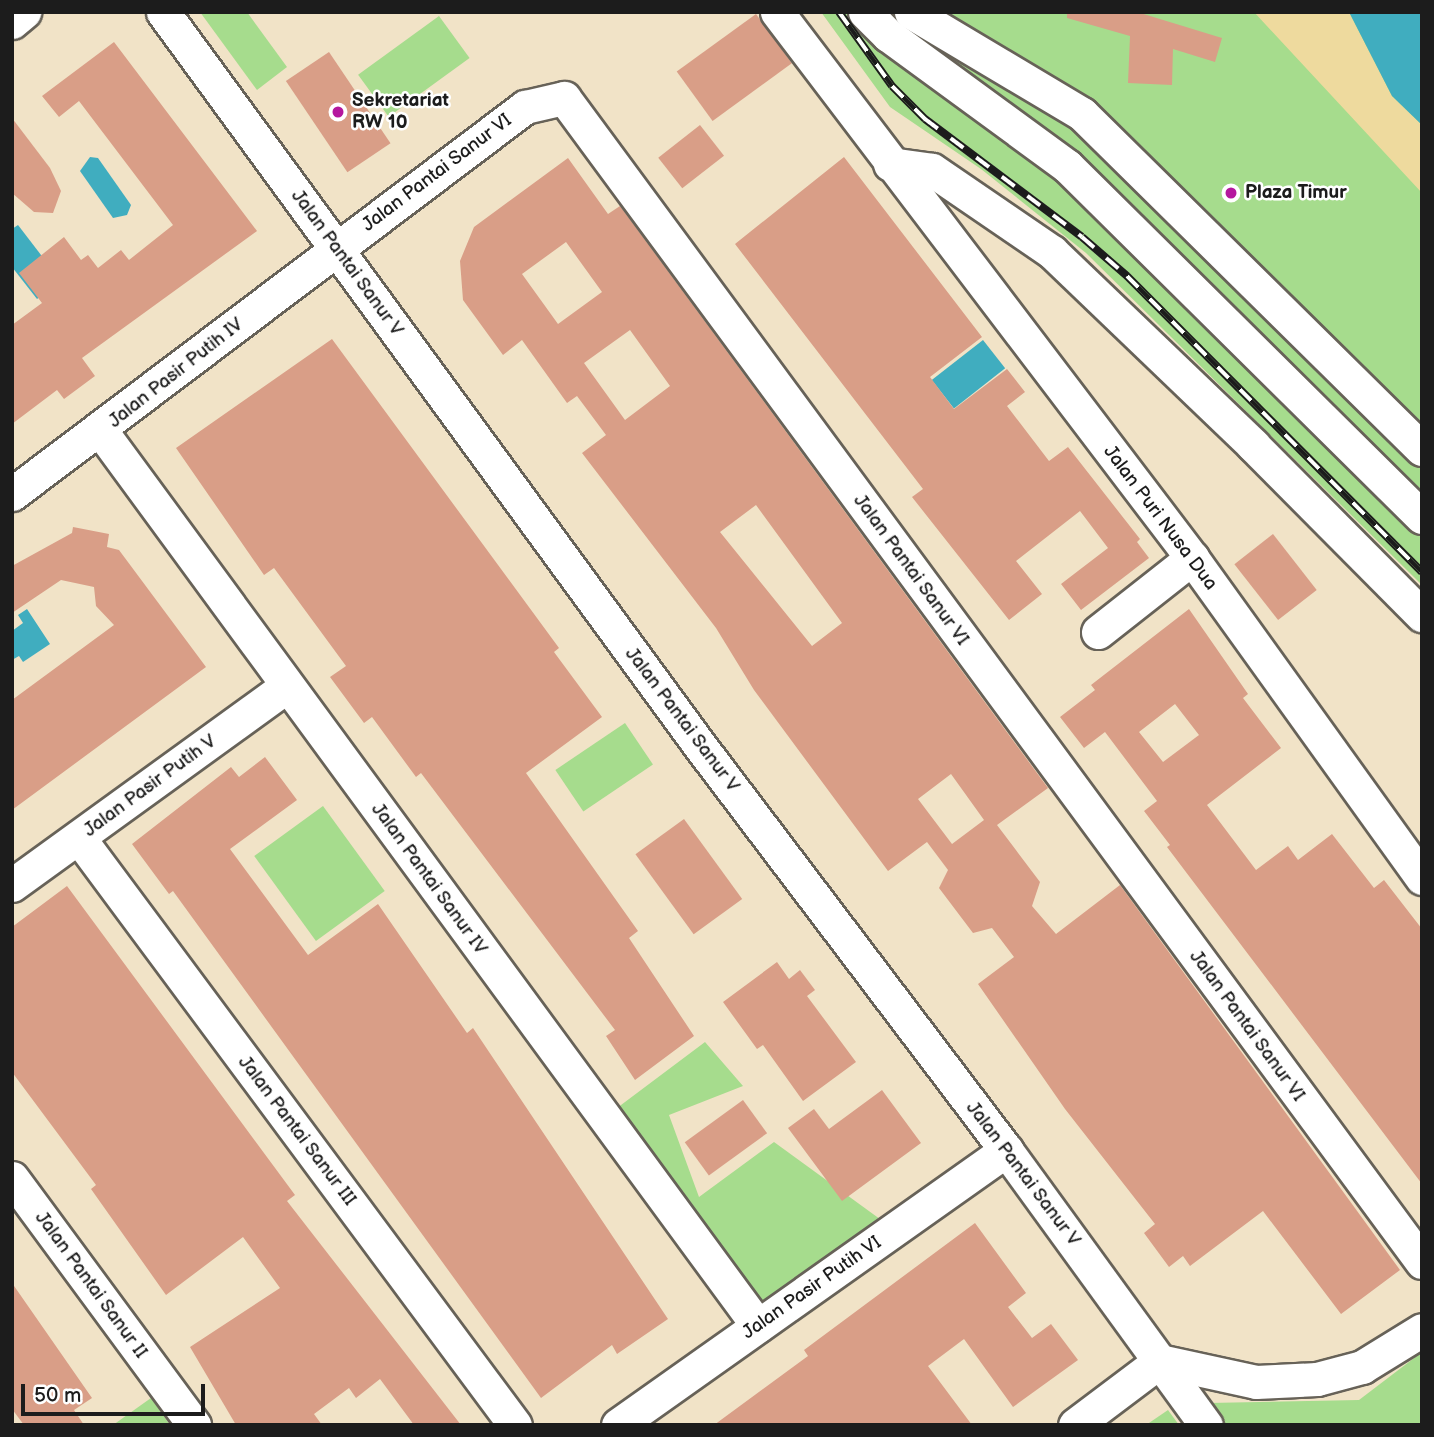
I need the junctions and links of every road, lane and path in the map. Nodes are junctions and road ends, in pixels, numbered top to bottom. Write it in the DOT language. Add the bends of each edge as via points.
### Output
graph roads {
  1 [pos="24,12"];
  2 [pos="163,12"];
  3 [pos="777,12"];
  4 [pos="865,12"];
  5 [pos="911,12"];
  6 [pos="12,22"];
  7 [pos="996,63"];
  8 [pos="971,96"];
  9 [pos="890,164"];
  10 [pos="337,248"];
  11 [pos="101,431"];
  12 [pos="1422,449"];
  13 [pos="12,494"];
  14 [pos="1422,517"];
  15 [pos="1192,558"];
  16 [pos="1422,615"];
  17 [pos="1098,632"];
  18 [pos="288,686"];
  19 [pos="79,838"];
  20 [pos="1422,878"];
  21 [pos="12,885"];
  22 [pos="1006,1150"];
  23 [pos="12,1178"];
  24 [pos="1422,1262"];
  25 [pos="758,1326"];
  26 [pos="1422,1330"];
  27 [pos="1160,1361"];
  28 [pos="194,1425"];
  29 [pos="515,1425"];
  30 [pos="618,1425"];
  31 [pos="1075,1425"];
  32 [pos="1206,1425"];
  1 -- 6 [label="street"];
  2 -- 10 [label="street, Jalan Pantai Sanur V"];
  3 -- 9 [label="street, Jalan Puri Nusa Dua"];
  4 -- 8 [label="street" via="888,36"];
  5 -- 7 [label="street"];
  7 -- 8 [label="street"];
  7 -- 12 [label="street" via="1082,114"];
  8 -- 14 [label="street" via="1067,166"];
  9 -- 15 [label="street, Jalan Puri Nusa Dua"];
  9 -- 16 [label="street" via="932,170 1052,252"];
  10 -- 11 [label="street, Jalan Pasir Putih IV"];
  10 -- 22 [label="street, Jalan Pantai Sanur V" via="697,742"];
  10 -- 24 [label="street, Jalan Pantai Sanur VI" via="525,107 564,98"];
  11 -- 13 [label="street, Jalan Pasir Putih IV"];
  11 -- 18 [label="street, Jalan Pantai Sanur IV"];
  15 -- 17 [label="street"];
  15 -- 20 [label="street, Jalan Puri Nusa Dua"];
  18 -- 19 [label="street, Jalan Pasir Putih V"];
  18 -- 25 [label="street, Jalan Pantai Sanur IV"];
  19 -- 21 [label="street, Jalan Pasir Putih V"];
  19 -- 29 [label="street, Jalan Pantai Sanur III"];
  22 -- 25 [label="street, Jalan Pasir Putih VI"];
  22 -- 27 [label="street, Jalan Pantai Sanur V"];
  23 -- 28 [label="street, Jalan Pantai Sanur II"];
  25 -- 30 [label="street, Jalan Pasir Putih VI"];
  26 -- 27 [label="street" via="1362,1367 1317,1378 1256,1382"];
  27 -- 31 [label="street"];
  27 -- 32 [label="street, Jalan Pantai Sanur V"];
}
